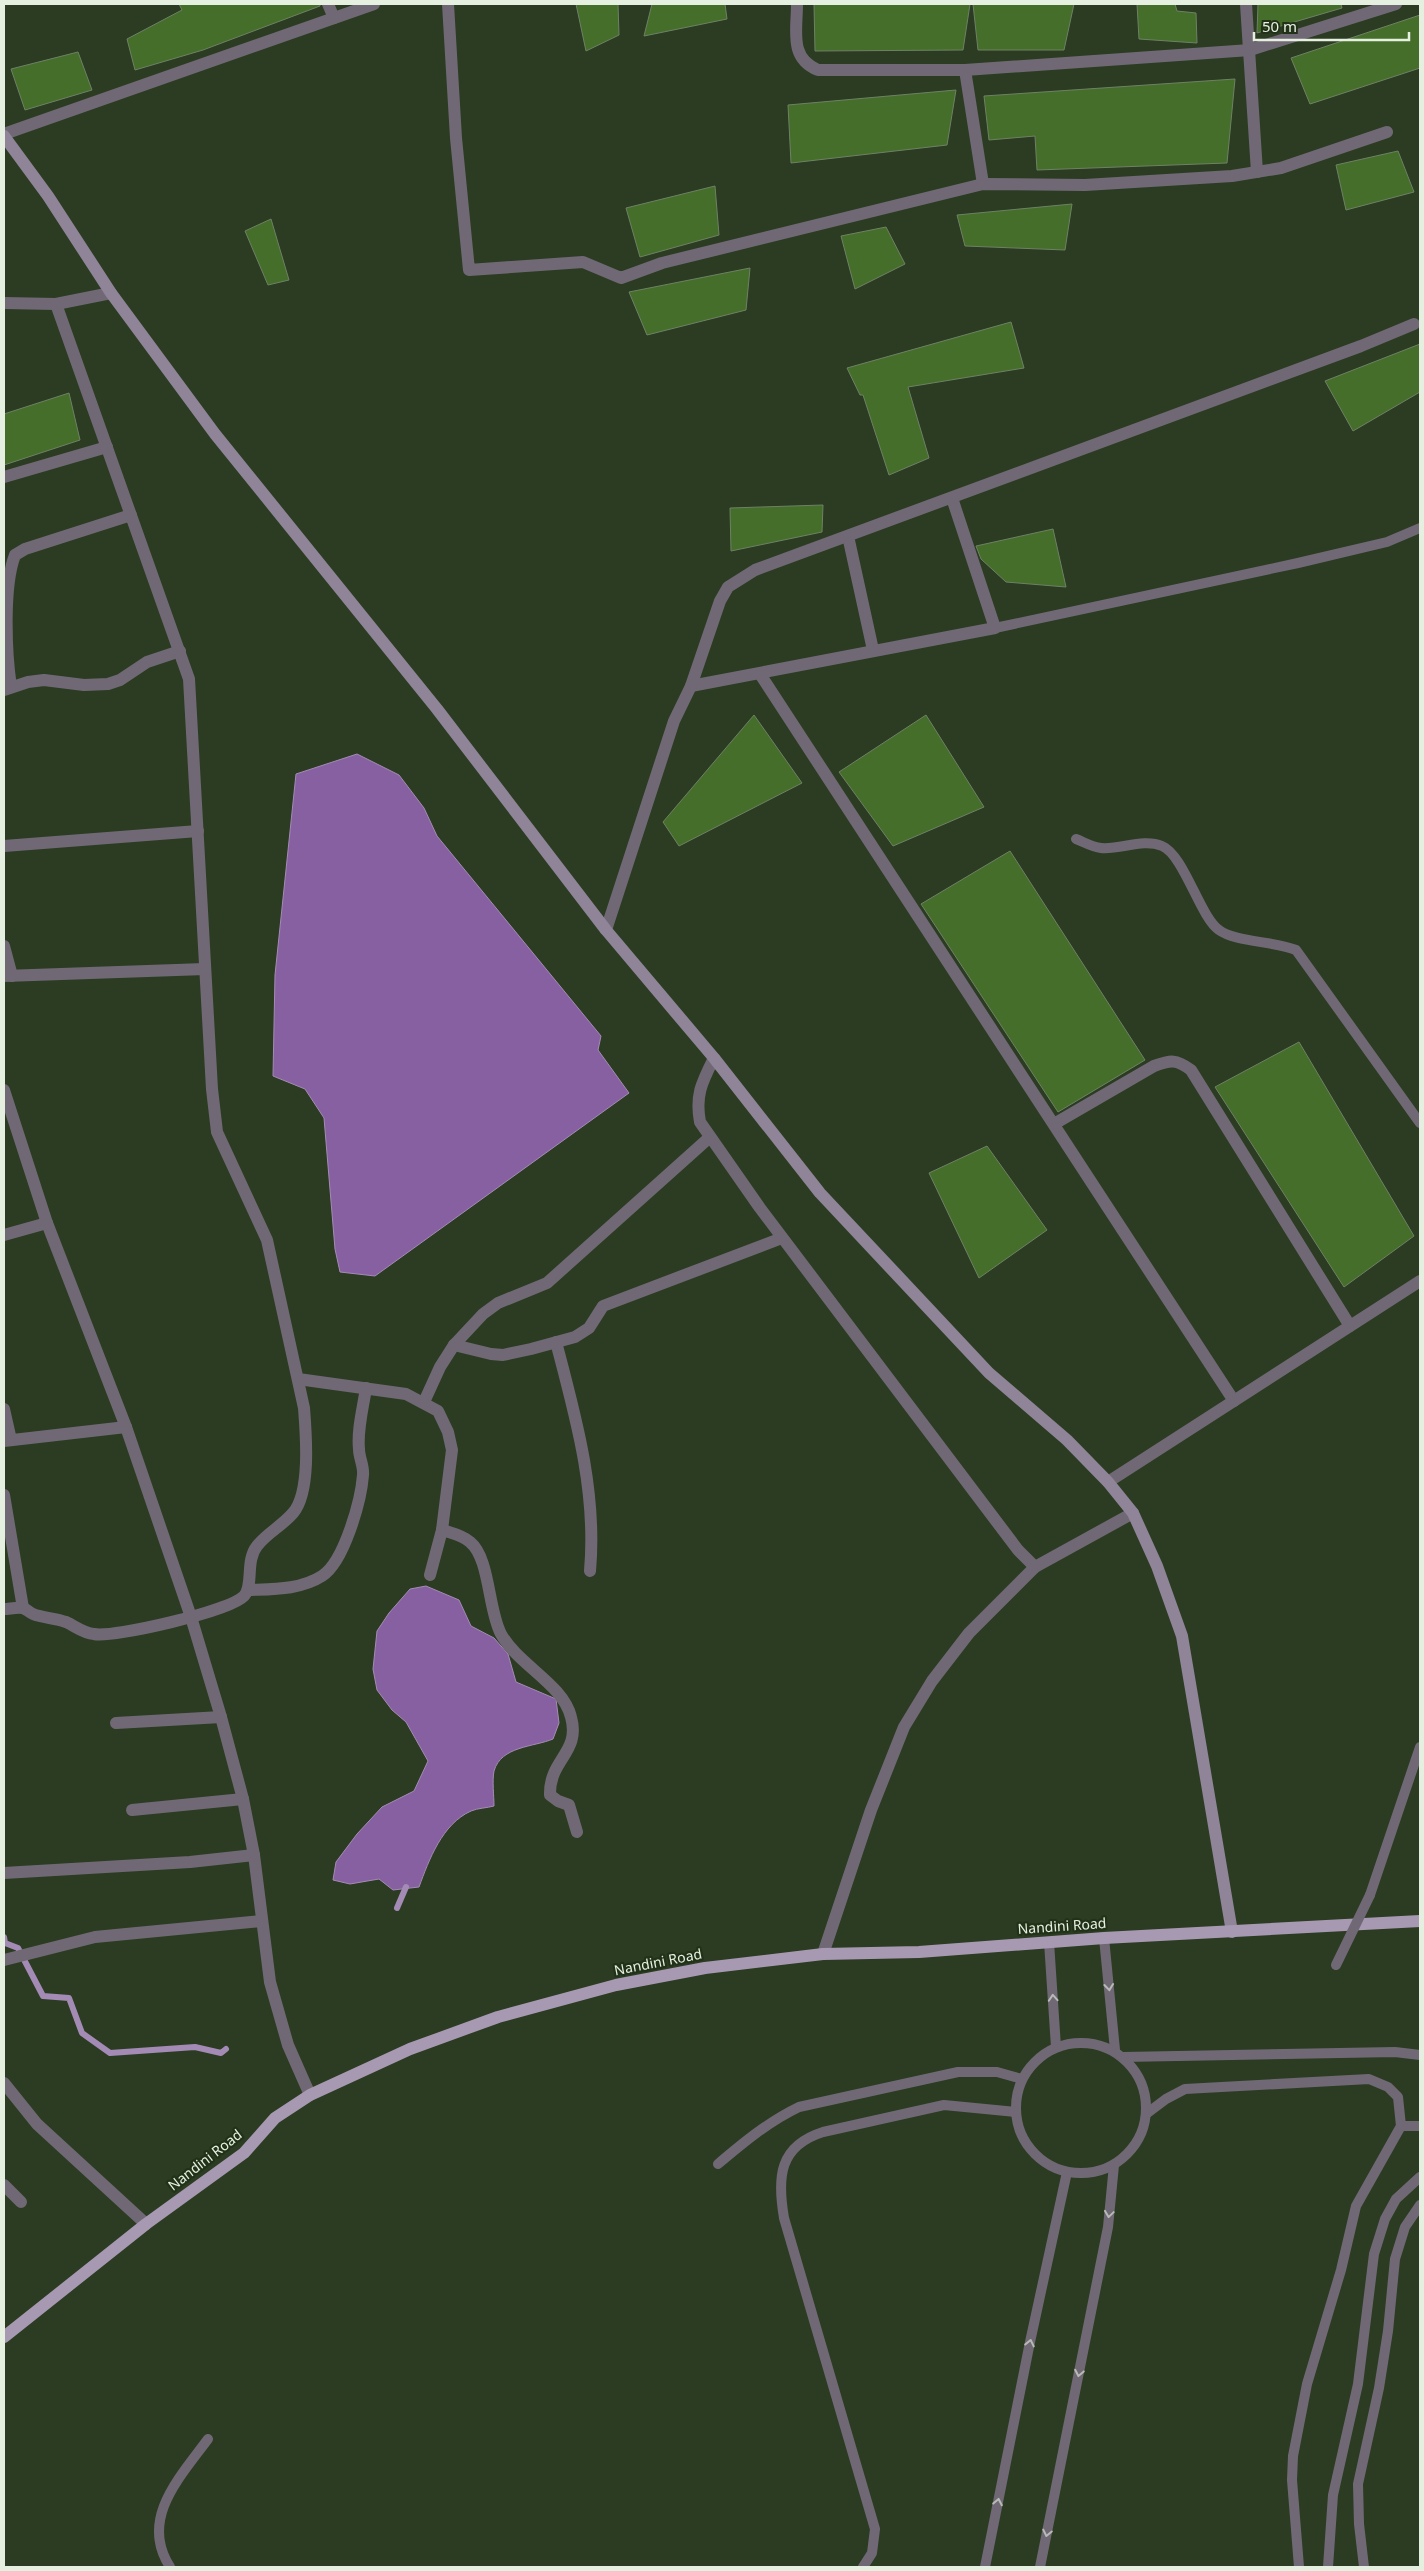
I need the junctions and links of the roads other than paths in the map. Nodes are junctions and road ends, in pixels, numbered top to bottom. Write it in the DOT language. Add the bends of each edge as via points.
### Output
graph roads {
  1 [pos="328,4"];
  2 [pos="374,4"];
  3 [pos="448,4"];
  4 [pos="797,4"];
  5 [pos="1246,4"];
  6 [pos="1396,4"];
  7 [pos="334,18"];
  8 [pos="1250,50"];
  9 [pos="965,70"];
  10 [pos="1387,132"];
  11 [pos="4,135"];
  12 [pos="1257,172"];
  13 [pos="983,184"];
  14 [pos="111,293"];
  15 [pos="4,303"];
  16 [pos="56,304"];
  17 [pos="1414,324"];
  18 [pos="107,447"];
  19 [pos="4,477"];
  20 [pos="952,498"];
  21 [pos="131,515"];
  22 [pos="1420,528"];
  23 [pos="848,536"];
  24 [pos="995,628"];
  25 [pos="873,650"];
  26 [pos="180,651"];
  27 [pos="760,674"];
  28 [pos="690,686"];
  29 [pos="7,688"];
  30 [pos="198,831"];
  31 [pos="1076,839"];
  32 [pos="4,846"];
  33 [pos="606,930"];
  34 [pos="4,946"];
  35 [pos="205,969"];
  36 [pos="8,976"];
  37 [pos="714,1058"];
  38 [pos="4,1090"];
  39 [pos="1420,1123"];
  40 [pos="1054,1124"];
  41 [pos="710,1137"];
  42 [pos="47,1223"];
  43 [pos="4,1235"];
  44 [pos="782,1238"];
  45 [pos="1420,1281"];
  46 [pos="1350,1326"];
  47 [pos="556,1342"];
  48 [pos="454,1345"];
  49 [pos="298,1379"];
  50 [pos="366,1388"];
  51 [pos="1234,1401"];
  52 [pos="424,1402"];
  53 [pos="4,1409"];
  54 [pos="126,1427"];
  55 [pos="7,1440"];
  56 [pos="1108,1482"];
  57 [pos="4,1495"];
  58 [pos="1133,1513"];
  59 [pos="442,1530"];
  60 [pos="9,1557"];
  61 [pos="1035,1567"];
  62 [pos="590,1571"];
  63 [pos="430,1575"];
  64 [pos="248,1590"];
  65 [pos="22,1608"];
  66 [pos="4,1609"];
  67 [pos="190,1617"];
  68 [pos="221,1717"];
  69 [pos="116,1722"];
  70 [pos="1420,1747"];
  71 [pos="243,1799"];
  72 [pos="132,1810"];
  73 [pos="577,1832"];
  74 [pos="254,1855"];
  75 [pos="4,1872"];
  76 [pos="261,1921"];
  77 [pos="1420,1921"];
  78 [pos="1232,1932"];
  79 [pos="1104,1938"];
  80 [pos="1049,1942"];
  81 [pos="823,1954"];
  82 [pos="16,1957"];
  83 [pos="1336,1965"];
  84 [pos="1056,2047"];
  85 [pos="1115,2050"];
  86 [pos="1420,2055"];
  87 [pos="1123,2058"];
  88 [pos="1022,2079"];
  89 [pos="4,2083"];
  90 [pos="310,2095"];
  91 [pos="1016,2112"];
  92 [pos="1146,2114"];
  93 [pos="1401,2126"];
  94 [pos="1420,2126"];
  95 [pos="718,2164"];
  96 [pos="1114,2165"];
  97 [pos="1068,2172"];
  98 [pos="1420,2177"];
  99 [pos="4,2185"];
  100 [pos="21,2202"];
  101 [pos="1420,2205"];
  102 [pos="146,2224"];
  103 [pos="4,2337"];
  104 [pos="208,2439"];
  105 [pos="170,2567"];
  106 [pos="863,2567"];
  107 [pos="985,2567"];
  108 [pos="1040,2567"];
  109 [pos="1299,2567"];
  110 [pos="1328,2567"];
  111 [pos="1364,2567"];
  1 -- 7 [label="street"];
  2 -- 7 [label="street"];
  3 -- 13 [label="street" via="456,138 469,270 583,262 621,278 662,264"];
  4 -- 9 [label="street" via="798,54 803,62 818,70"];
  5 -- 8 [label="street"];
  6 -- 8 [label="street"];
  7 -- 11 [label="street"];
  8 -- 9 [label="street"];
  8 -- 12 [label="street"];
  9 -- 13 [label="street"];
  10 -- 12 [label="street" via="1281,168"];
  11 -- 14 [label="main road"];
  12 -- 13 [label="street" via="1085,185"];
  14 -- 16 [label="street"];
  14 -- 33 [label="main road" via="216,434 437,710"];
  15 -- 16 [label="street"];
  16 -- 18 [label="street"];
  17 -- 20 [label="street"];
  18 -- 19 [label="street"];
  18 -- 21 [label="street"];
  20 -- 23 [label="street"];
  20 -- 24 [label="street"];
  21 -- 26 [label="street"];
  21 -- 29 [label="street" via="25,549 15,556 9,583"];
  22 -- 24 [label="lane" via="1387,542 1298,563"];
  23 -- 25 [label="street"];
  23 -- 28 [label="street" via="755,570 728,587"];
  24 -- 25 [label="street"];
  25 -- 27 [label="street"];
  26 -- 29 [label="street" via="147,662 108,684 44,680"];
  26 -- 30 [label="street" via="189,679"];
  27 -- 28 [label="street"];
  27 -- 40 [label="street"];
  28 -- 33 [label="street" via="674,721"];
  30 -- 32 [label="street"];
  30 -- 35 [label="street"];
  31 -- 39 [label="lane" via="1101,848 1163,846 1180,866 1218,930 1296,950"];
  33 -- 37 [label="main road"];
  34 -- 36 [label="street"];
  35 -- 36 [label="street"];
  35 -- 49 [label="street" via="217,1132 267,1240"];
  37 -- 41 [label="street" via="700,1086 697,1105 700,1122"];
  37 -- 56 [label="main road" via="820,1193 990,1373 1067,1440"];
  38 -- 42 [label="street"];
  40 -- 46 [label="street" via="1154,1066 1180,1062 1191,1070"];
  40 -- 51 [label="street"];
  41 -- 44 [label="street"];
  41 -- 48 [label="street" via="547,1283 498,1303"];
  42 -- 43 [label="street"];
  42 -- 54 [label="street"];
  44 -- 47 [label="street" via="603,1306 589,1328 575,1337"];
  44 -- 61 [label="street" via="1018,1550"];
  45 -- 46 [label="street"];
  46 -- 51 [label="street"];
  47 -- 48 [label="street" via="503,1355"];
  47 -- 62 [label="street" via="580,1434 588,1480 592,1512"];
  48 -- 52 [label="street" via="440,1366"];
  49 -- 50 [label="street"];
  49 -- 64 [label="street" via="306,1436 301,1493 295,1510 282,1526 256,1546 250,1558"];
  50 -- 52 [label="street" via="406,1394"];
  50 -- 64 [label="street" via="358,1448 363,1466 362,1486 336,1562 323,1576 305,1584 291,1588"];
  51 -- 56 [label="street"];
  52 -- 59 [label="street" via="438,1411 452,1450"];
  53 -- 55 [label="street"];
  54 -- 55 [label="street"];
  54 -- 67 [label="street"];
  56 -- 58 [label="main road"];
  57 -- 60 [label="street"];
  58 -- 61 [label="street"];
  58 -- 78 [label="main road" via="1157,1566 1182,1636"];
  59 -- 63 [label="street"];
  59 -- 73 [label="street" via="461,1536 473,1545 500,1632 508,1647 562,1698 571,1717 574,1735 569,1750 554,1770 550,1794 568,1805"];
  60 -- 65 [label="street"];
  61 -- 81 [label="street" via="968,1633 932,1681 904,1727 871,1810"];
  64 -- 67 [label="street" via="237,1600"];
  65 -- 66 [label="street"];
  65 -- 67 [label="street" via="94,1634 107,1635"];
  67 -- 68 [label="street"];
  68 -- 69 [label="street"];
  68 -- 71 [label="street"];
  70 -- 83 [label="lane, bridge" via="1370,1895"];
  71 -- 72 [label="street"];
  71 -- 74 [label="street"];
  74 -- 75 [label="street" via="190,1862"];
  74 -- 76 [label="street"];
  76 -- 82 [label="street" via="95,1937"];
  76 -- 90 [label="street" via="278,2013"];
  77 -- 78 [label="main road, Nandini Road"];
  78 -- 79 [label="main road, Nandini Road"];
  79 -- 80 [label="main road, Nandini Road"];
  79 -- 85 [label="lane, one-way"];
  80 -- 81 [label="main road, Nandini Road" via="919,1952"];
  84 -- 80 [label="lane, one-way"];
  81 -- 90 [label="main road, Nandini Road" via="705,1968 616,1985 507,2014 410,2050"];
  84 -- 85 [label="lane" via="1079,2042"];
  84 -- 88 [label="lane" via="1036,2060"];
  85 -- 87 [label="lane"];
  86 -- 87 [label="lane" via="1395,2052"];
  87 -- 92 [label="lane" via="1137,2074 1145,2093"];
  88 -- 91 [label="lane"];
  88 -- 95 [label="lane" via="997,2072 958,2072 799,2108 752,2134"];
  89 -- 102 [label="street" via="37,2124"];
  90 -- 102 [label="main road, Nandini Road" via="275,2118 244,2153"];
  91 -- 97 [label="lane" via="1020,2132 1031,2151 1048,2165"];
  91 -- 106 [label="lane" via="944,2105 823,2132 805,2138 791,2151 783,2168 780,2193 784,2218 875,2529 872,2553"];
  92 -- 93 [label="lane" via="1166,2098 1185,2089 1369,2079 1388,2087 1398,2096"];
  92 -- 96 [label="lane" via="1141,2134 1130,2152"];
  93 -- 94 [label="lane"];
  93 -- 109 [label="lane" via="1356,2206 1341,2270 1307,2384 1293,2456"];
  96 -- 97 [label="lane" via="1091,2173"];
  96 -- 108 [label="lane, one-way" via="1108,2227"];
  107 -- 97 [label="lane, one-way"];
  98 -- 110 [label="lane" via="1396,2199 1385,2219 1374,2254 1358,2384 1333,2496"];
  99 -- 100 [label="street"];
  101 -- 111 [label="lane" via="1405,2227 1395,2259 1379,2388 1358,2484"];
  102 -- 103 [label="main road, Nandini Road"];
  104 -- 105 [label="lane" via="176,2482 163,2506 158,2545"];
}
